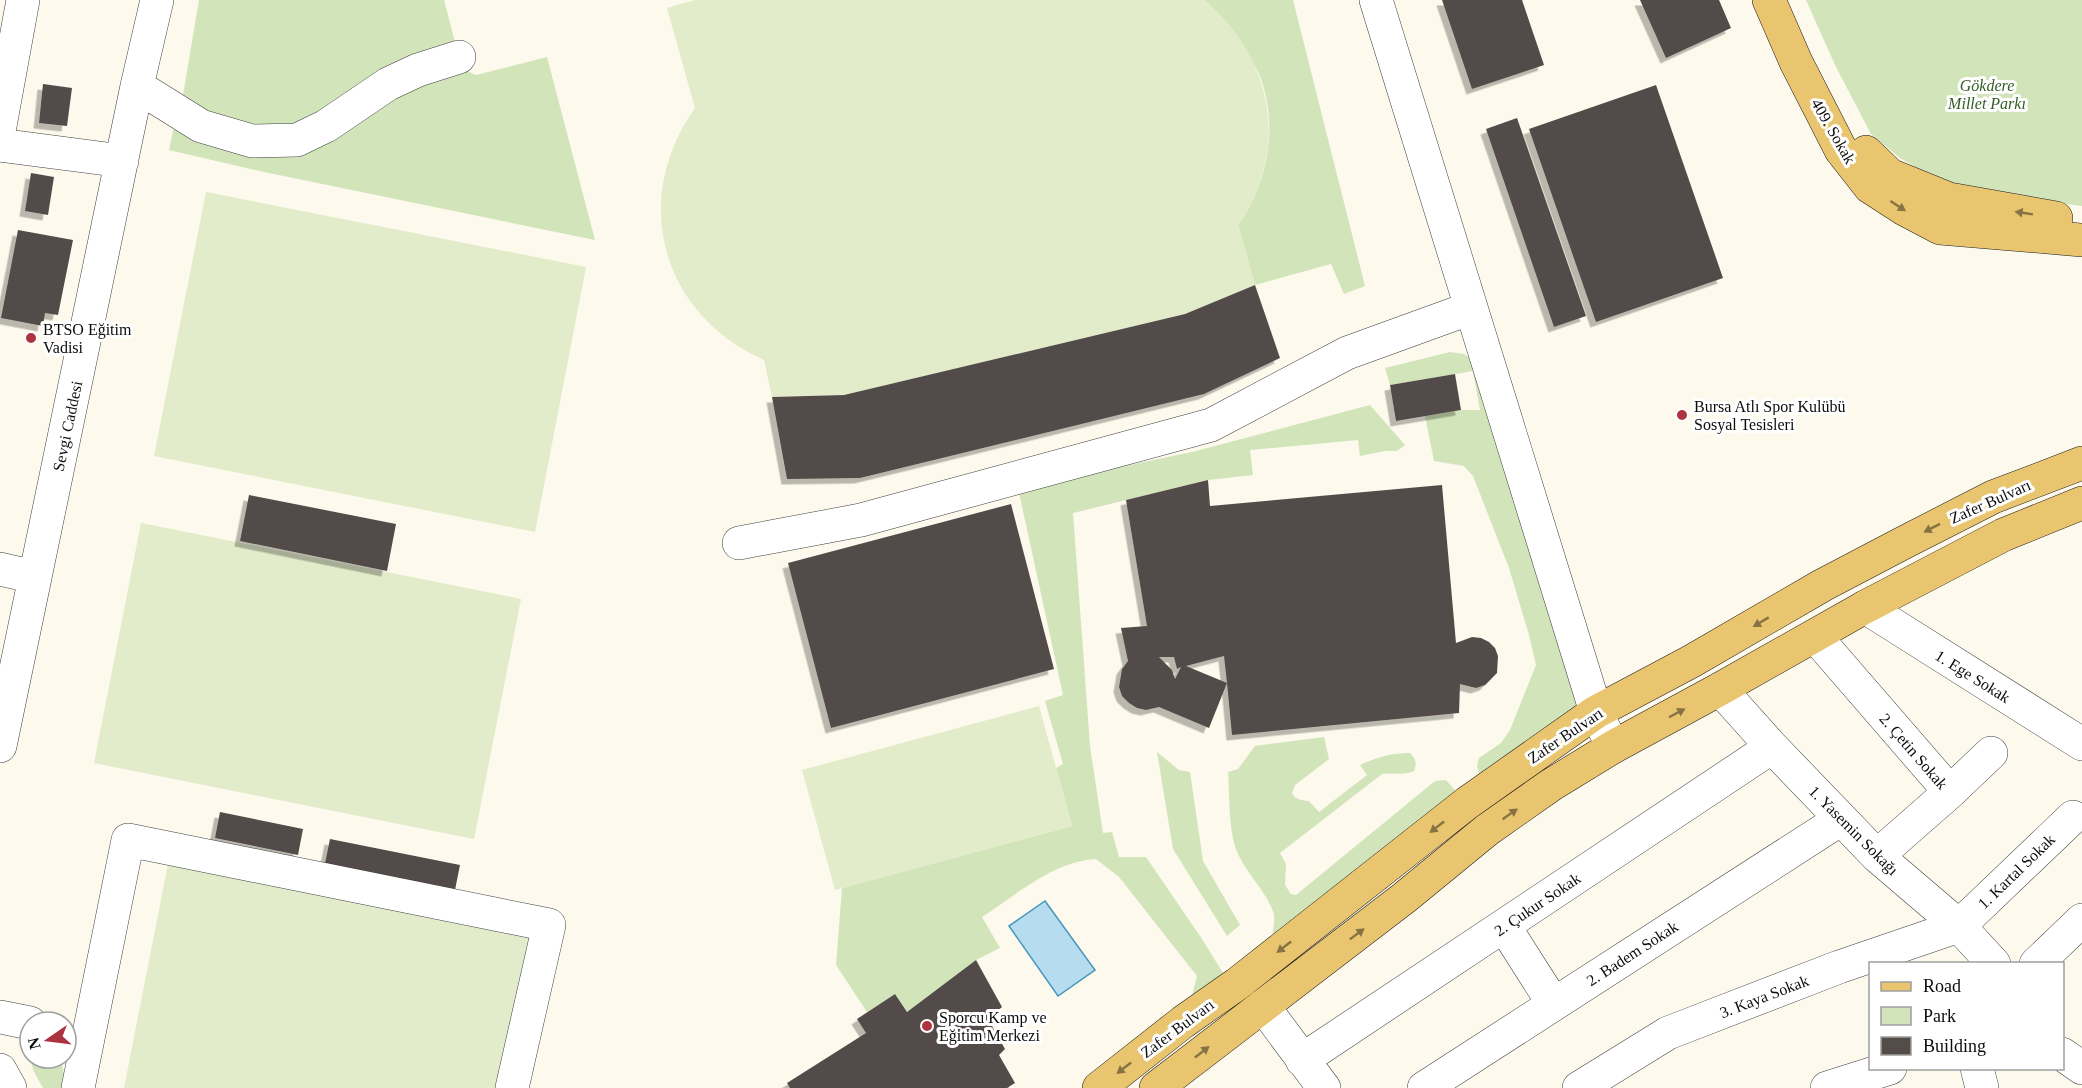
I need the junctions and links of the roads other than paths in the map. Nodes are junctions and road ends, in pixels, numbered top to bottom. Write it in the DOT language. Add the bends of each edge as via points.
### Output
graph roads {
  1 [pos="23,0"];
  2 [pos="157,0"];
  3 [pos="1376,0"];
  4 [pos="1769,0"];
  5 [pos="1784,0"];
  6 [pos="459,57"];
  7 [pos="137,86"];
  8 [pos="0,126"];
  9 [pos="0,145"];
  10 [pos="122,161"];
  11 [pos="2082,222"];
  12 [pos="2082,240"];
  13 [pos="1471,308"];
  14 [pos="2082,464"];
  15 [pos="2082,503"];
  16 [pos="739,543"];
  17 [pos="0,569"];
  18 [pos="35,577"];
  19 [pos="1865,607"];
  20 [pos="1815,636"];
  21 [pos="1720,689"];
  22 [pos="1596,712"];
  23 [pos="2082,744"];
  24 [pos="0,747"];
  25 [pos="1613,747"];
  26 [pos="1772,747"];
  27 [pos="1991,753"];
  28 [pos="1950,792"];
  29 [pos="2073,817"];
  30 [pos="1841,819"];
  31 [pos="1877,856"];
  32 [pos="2082,920"];
  33 [pos="1504,926"];
  34 [pos="1959,926"];
  35 [pos="1993,962"];
  36 [pos="2037,962"];
  37 [pos="1553,1003"];
  38 [pos="1263,1006"];
  39 [pos="0,1017"];
  40 [pos="18,1021"];
  41 [pos="78,1026"];
  42 [pos="2064,1055"];
  43 [pos="1302,1060"];
  44 [pos="2082,1068"];
  45 [pos="0,1070"];
  46 [pos="77,1070"];
  47 [pos="1978,1070"];
  48 [pos="1872,1078"];
  49 [pos="10,1088"];
  50 [pos="78,1088"];
  51 [pos="512,1088"];
  52 [pos="1099,1088"];
  53 [pos="1156,1088"];
  54 [pos="1324,1088"];
  55 [pos="1424,1088"];
  56 [pos="1580,1088"];
  57 [pos="1827,1088"];
  58 [pos="1982,1088"];
  1 -- 8 [label="street"];
  2 -- 7 [label="street, Sevgi Caddesi"];
  3 -- 13 [label="street"];
  4 -- 12 [label="main road, 409. Sokak, one-way" via="1841,150 1870,187 1940,228"];
  11 -- 5 [label="main road, 409. Sokak, one-way" via="1949,200 1890,176 1850,136 1810,61"];
  6 -- 7 [label="street" via="388,84 326,126 297,140 252,141 201,126"];
  7 -- 10 [label="street, Sevgi Caddesi"];
  9 -- 10 [label="street"];
  10 -- 18 [label="street, Sevgi Caddesi"];
  13 -- 16 [label="street" via="1347,353 1211,425 861,520"];
  13 -- 22 [label="street"];
  14 -- 22 [label="main road, Zafer Bulvarı, one-way" via="1993,497 1823,585"];
  15 -- 19 [label="main road, Zafer Bulvarı" via="2003,535"];
  17 -- 18 [label="street"];
  18 -- 24 [label="street, Sevgi Caddesi"];
  19 -- 20 [label="main road, Zafer Bulvarı"];
  19 -- 23 [label="street, 1. Ege Sokak"];
  20 -- 21 [label="main road, Zafer Bulvarı"];
  20 -- 28 [label="street, 2. Çetin Sokak"];
  25 -- 21 [label="main road, Zafer Bulvarı, one-way"];
  21 -- 26 [label="street, 1. Yasemin Sokağı"];
  22 -- 25 [label="street"];
  22 -- 52 [label="main road, Zafer Bulvarı, one-way" via="1467,803"];
  38 -- 25 [label="main road, Zafer Bulvarı, one-way" via="1487,830"];
  26 -- 30 [label="street, 1. Yasemin Sokağı"];
  26 -- 33 [label="street, 2. Çukur Sokak"];
  27 -- 28 [label="street"];
  28 -- 31 [label="street, 2. Çetin Sokak"];
  29 -- 34 [label="street, 1. Kartal Sokak"];
  30 -- 31 [label="street, 1. Yasemin Sokağı"];
  30 -- 37 [label="street, 2. Badem Sokak"];
  31 -- 34 [label="street, 1. Yasemin Sokağı"];
  32 -- 36 [label="street"];
  33 -- 37 [label="street"];
  33 -- 43 [label="street, 2. Çukur Sokak"];
  34 -- 35 [label="street, 1. Yasemin Sokağı"];
  34 -- 56 [label="street, 3. Kaya Sokak" via="1668,1033"];
  37 -- 55 [label="street, 2. Badem Sokak"];
  38 -- 43 [label="street"];
  53 -- 38 [label="main road, Zafer Bulvarı, one-way"];
  39 -- 40 [label="street"];
  41 -- 51 [label="street" via="128,840 549,925"];
  42 -- 44 [label="street"];
  43 -- 54 [label="street"];
  45 -- 49 [label="street"];
  46 -- 50 [label="street"];
  47 -- 58 [label="street"];
  48 -- 57 [label="street"];
}
